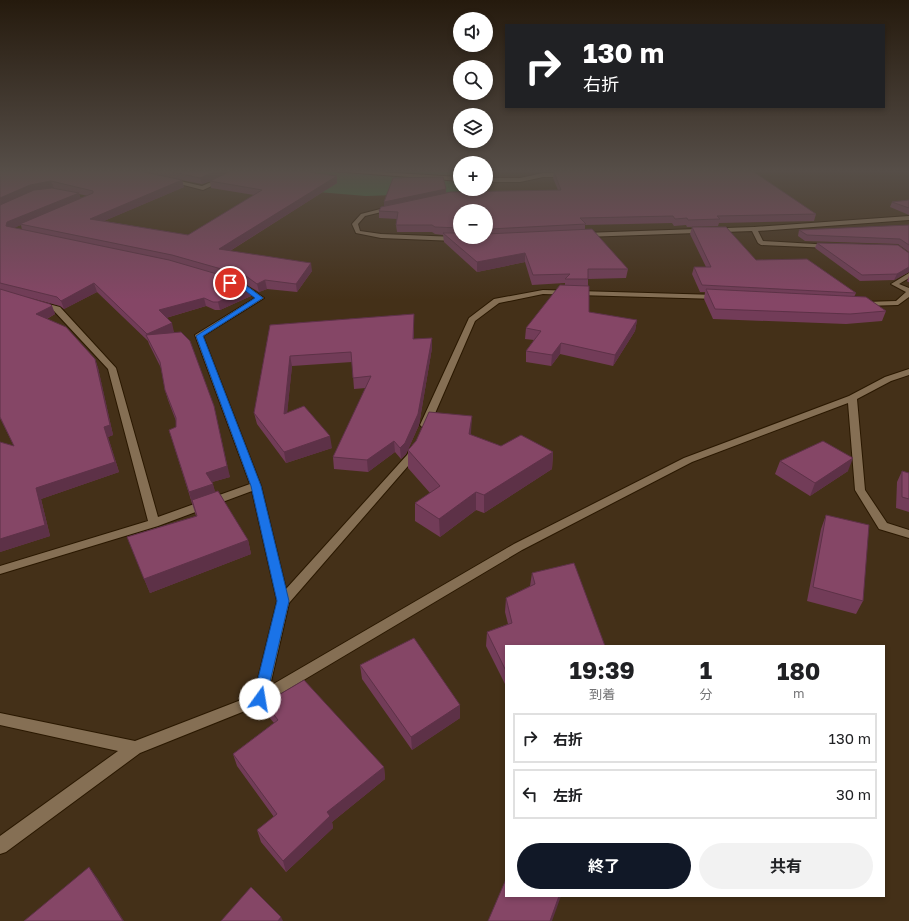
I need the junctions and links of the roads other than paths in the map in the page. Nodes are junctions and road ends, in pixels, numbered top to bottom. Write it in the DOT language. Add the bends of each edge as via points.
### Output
graph roads {
  1 [pos="367,214"];
  2 [pos="909,218"];
  3 [pos="754,229"];
  4 [pos="580,235"];
  5 [pos="453,239"];
  6 [pos="837,246"];
  7 [pos="909,274"];
  8 [pos="230,283"];
  9 [pos="909,292"];
  10 [pos="724,297"];
  11 [pos="29,301"];
  12 [pos="855,304"];
  13 [pos="909,372"];
  14 [pos="852,398"];
  15 [pos="256,486"];
  16 [pos="154,523"];
  17 [pos="909,534"];
  18 [pos="0,570"];
  19 [pos="283,601"];
  20 [pos="260,699"];
  21 [pos="0,719"];
  22 [pos="135,748"];
  23 [pos="0,846"];
  1 -- 5 [label="street" via="355,224 358,232 381,236"];
  2 -- 3 [label="street"];
  3 -- 4 [label="street"];
  3 -- 6 [label="street" via="761,243"];
  7 -- 9 [label="street" via="894,284"];
  8 -- 15 [label="street" via="245,288 260,298 199,336"];
  9 -- 12 [label="street" via="898,303"];
  10 -- 19 [label="street" via="616,292 543,292 497,301 472,320 411,456"];
  11 -- 16 [label="street" via="57,309 112,368"];
  13 -- 14 [label="street" via="888,379"];
  14 -- 17 [label="street" via="860,490 883,526"];
  14 -- 20 [label="street" via="681,463 518,548"];
  15 -- 16 [label="street"];
  15 -- 19 [label="street"];
  16 -- 18 [label="street"];
  19 -- 20 [label="street"];
  20 -- 22 [label="street"];
  21 -- 22 [label="street"];
  22 -- 23 [label="street"];
}
